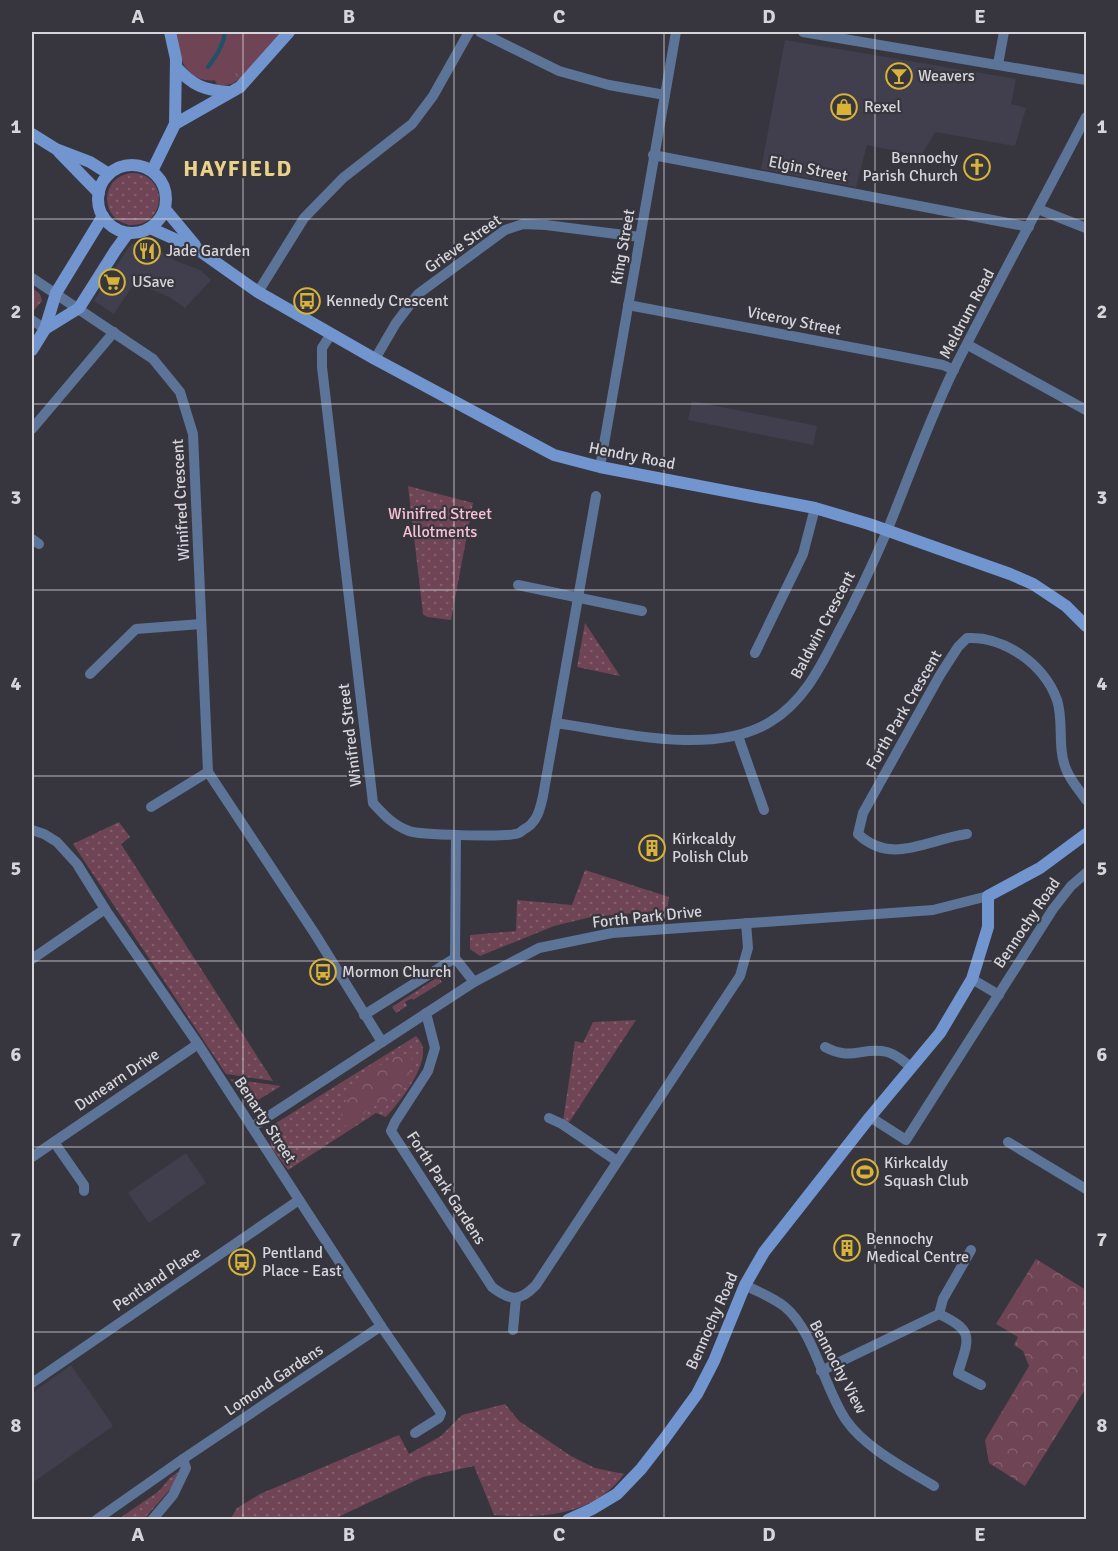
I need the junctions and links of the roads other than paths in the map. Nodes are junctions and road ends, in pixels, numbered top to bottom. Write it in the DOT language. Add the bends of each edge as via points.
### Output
graph roads {
  1 [pos="170,32"];
  2 [pos="290,32"];
  3 [pos="469,32"];
  4 [pos="480,32"];
  5 [pos="676,32"];
  6 [pos="803,32"];
  7 [pos="1004,32"];
  8 [pos="998,64"];
  9 [pos="176,67"];
  10 [pos="1086,80"];
  11 [pos="231,92"];
  12 [pos="664,95"];
  13 [pos="1086,117"];
  14 [pos="175,124"];
  15 [pos="32,134"];
  16 [pos="56,149"];
  17 [pos="653,155"];
  18 [pos="152,171"];
  19 [pos="109,174"];
  20 [pos="99,194"];
  21 [pos="165,209"];
  22 [pos="1038,209"];
  23 [pos="103,216"];
  24 [pos="1029,227"];
  25 [pos="150,228"];
  26 [pos="1086,228"];
  27 [pos="128,233"];
  28 [pos="640,237"];
  29 [pos="197,249"];
  30 [pos="32,278"];
  31 [pos="258,292"];
  32 [pos="56,293"];
  33 [pos="628,305"];
  34 [pos="79,308"];
  35 [pos="32,320"];
  36 [pos="45,329"];
  37 [pos="114,332"];
  38 [pos="331,334"];
  39 [pos="968,345"];
  40 [pos="32,350"];
  41 [pos="375,359"];
  42 [pos="954,370"];
  43 [pos="1086,411"];
  44 [pos="32,429"];
  45 [pos="600,467"];
  46 [pos="596,496"];
  47 [pos="815,508"];
  48 [pos="887,531"];
  49 [pos="519,585"];
  50 [pos="579,597"];
  51 [pos="642,610"];
  52 [pos="201,624"];
  53 [pos="1086,626"];
  54 [pos="755,653"];
  55 [pos="90,674"];
  56 [pos="556,723"];
  57 [pos="738,736"];
  58 [pos="208,772"];
  59 [pos="1086,800"];
  60 [pos="151,807"];
  61 [pos="764,810"];
  62 [pos="32,830"];
  63 [pos="967,834"];
  64 [pos="1086,834"];
  65 [pos="456,835"];
  66 [pos="1086,873"];
  67 [pos="988,896"];
  68 [pos="105,909"];
  69 [pos="746,923"];
  70 [pos="455,958"];
  71 [pos="32,959"];
  72 [pos="972,979"];
  73 [pos="474,982"];
  74 [pos="999,995"];
  75 [pos="426,1013"];
  76 [pos="364,1015"];
  77 [pos="382,1042"];
  78 [pos="198,1044"];
  79 [pos="825,1047"];
  80 [pos="911,1067"];
  81 [pos="870,1117"];
  82 [pos="549,1119"];
  83 [pos="252,1127"];
  84 [pos="54,1142"];
  85 [pos="1008,1142"];
  86 [pos="32,1158"];
  87 [pos="617,1161"];
  88 [pos="1086,1190"];
  89 [pos="84,1191"];
  90 [pos="299,1200"];
  91 [pos="971,1250"];
  92 [pos="745,1285"];
  93 [pos="516,1298"];
  94 [pos="939,1314"];
  95 [pos="381,1326"];
  96 [pos="513,1330"];
  97 [pos="821,1371"];
  98 [pos="32,1383"];
  99 [pos="981,1385"];
  100 [pos="415,1433"];
  101 [pos="183,1459"];
  102 [pos="934,1486"];
  103 [pos="96,1520"];
  104 [pos="152,1520"];
  105 [pos="568,1520"];
  1 -- 9 [label="street"];
  2 -- 11 [label="street"];
  3 -- 31 [label="street" via="433,96 412,124 343,178 304,218"];
  4 -- 12 [label="street" via="559,71"];
  5 -- 12 [label="street, King Street"];
  6 -- 8 [label="street"];
  7 -- 8 [label="street"];
  8 -- 10 [label="street"];
  9 -- 11 [label="street" via="199,87"];
  9 -- 14 [label="street"];
  11 -- 14 [label="street"];
  12 -- 17 [label="street, King Street"];
  13 -- 22 [label="street, Meldrum Road"];
  14 -- 18 [label="street"];
  15 -- 16 [label="street"];
  16 -- 19 [label="street"];
  16 -- 20 [label="street"];
  17 -- 24 [label="street, Elgin Street"];
  17 -- 28 [label="street, King Street"];
  18 -- 19 [label="street" via="130,165"];
  18 -- 21 [label="street" via="164,188"];
  19 -- 20 [label="street"];
  20 -- 23 [label="street"];
  21 -- 25 [label="street"];
  21 -- 29 [label="street, Hendry Road"];
  22 -- 24 [label="street, Meldrum Road"];
  22 -- 26 [label="street"];
  23 -- 27 [label="street" via="109,225"];
  23 -- 32 [label="street"];
  24 -- 39 [label="street, Meldrum Road"];
  25 -- 27 [label="street"];
  25 -- 29 [label="street, Hendry Road"];
  27 -- 34 [label="street"];
  28 -- 33 [label="street, King Street"];
  28 -- 41 [label="street, Grieve Street" via="546,225 523,224 505,230 418,294"];
  29 -- 31 [label="street, Hendry Road"];
  30 -- 32 [label="street, Winifred Crescent"];
  31 -- 38 [label="street, Hendry Road"];
  32 -- 34 [label="street, Winifred Crescent"];
  32 -- 36 [label="street"];
  33 -- 42 [label="street, Viceroy Street"];
  33 -- 45 [label="street, King Street"];
  34 -- 36 [label="street"];
  34 -- 37 [label="street, Winifred Crescent"];
  35 -- 36 [label="street"];
  36 -- 40 [label="street"];
  37 -- 44 [label="street"];
  37 -- 52 [label="street, Winifred Crescent" via="153,359 180,392 194,434"];
  38 -- 41 [label="street, Hendry Road"];
  38 -- 65 [label="street, Winifred Street" via="322,348 322,367 373,803 389,821 411,832"];
  39 -- 42 [label="street, Meldrum Road"];
  39 -- 43 [label="street"];
  41 -- 45 [label="street, Hendry Road" via="554,455"];
  42 -- 48 [label="street, Meldrum Road"];
  45 -- 47 [label="street, Hendry Road"];
  46 -- 50 [label="street, Winifred Street"];
  47 -- 48 [label="street, Hendry Road"];
  47 -- 54 [label="street" via="803,554"];
  48 -- 53 [label="street, Hendry Road" via="1033,584 1066,606"];
  48 -- 57 [label="street, Baldwin Crescent" via="861,590 811,683 794,704 769,723"];
  49 -- 50 [label="street"];
  50 -- 51 [label="street"];
  50 -- 56 [label="street, Winifred Street"];
  52 -- 55 [label="street" via="136,628"];
  52 -- 58 [label="street, Winifred Crescent"];
  56 -- 57 [label="street, Baldwin Crescent" via="682,741"];
  56 -- 65 [label="street, Winifred Street" via="540,812 534,822 514,834"];
  57 -- 61 [label="street"];
  58 -- 60 [label="street"];
  58 -- 76 [label="street"];
  59 -- 63 [label="street, Forth Park Crescent" via="1066,772 1057,702 1044,676 1029,660 1006,647 983,637 967,638 940,675 863,813 858,834 888,851"];
  62 -- 68 [label="street, Benarty Street" via="68,852"];
  64 -- 67 [label="street, Bennochy Road" via="1040,868"];
  65 -- 70 [label="street"];
  66 -- 74 [label="street, Bennochy Road" via="1053,909"];
  67 -- 69 [label="street, Forth Park Drive" via="933,910"];
  67 -- 72 [label="street, Bennochy Road" via="988,927"];
  68 -- 71 [label="street"];
  68 -- 78 [label="street, Benarty Street"];
  69 -- 73 [label="street, Forth Park Drive" via="612,933 539,948"];
  69 -- 87 [label="street" via="748,948 740,976"];
  70 -- 73 [label="street"];
  70 -- 76 [label="street"];
  72 -- 74 [label="street, Bennochy Road"];
  72 -- 80 [label="street, Bennochy Road" via="940,1033"];
  73 -- 75 [label="street, Forth Park Drive"];
  74 -- 81 [label="street, Bennochy Road" via="906,1140"];
  75 -- 77 [label="street, Forth Park Drive"];
  75 -- 93 [label="street, Forth Park Gardens" via="435,1048 428,1071 391,1131 492,1287"];
  76 -- 77 [label="street"];
  77 -- 83 [label="street, Forth Park Drive"];
  78 -- 83 [label="street, Benarty Street"];
  78 -- 84 [label="street, Dunearn Drive"];
  79 -- 80 [label="street" via="843,1054 885,1051"];
  80 -- 81 [label="street, Bennochy Road"];
  81 -- 92 [label="street, Bennochy Road" via="764,1252"];
  82 -- 87 [label="street"];
  83 -- 90 [label="street, Benarty Street"];
  84 -- 86 [label="street, Dunearn Drive"];
  84 -- 89 [label="street" via="84,1185"];
  85 -- 88 [label="street"];
  87 -- 93 [label="street" via="536,1286"];
  90 -- 95 [label="street, Benarty Street"];
  90 -- 98 [label="street, Pentland Place"];
  91 -- 94 [label="street" via="943,1299"];
  92 -- 97 [label="street, Bennochy View" via="786,1308 808,1335"];
  92 -- 105 [label="street, Bennochy Road" via="697,1394 641,1469 617,1494"];
  93 -- 96 [label="street"];
  94 -- 97 [label="street"];
  94 -- 99 [label="street" via="964,1330 967,1341 958,1372"];
  95 -- 100 [label="street, Benarty Street" via="441,1413"];
  95 -- 101 [label="street, Lomond Gardens"];
  97 -- 102 [label="street, Bennochy View" via="846,1420 868,1443"];
  101 -- 103 [label="street, Lomond Gardens"];
  101 -- 104 [label="street" via="186,1468 173,1495"];
}
